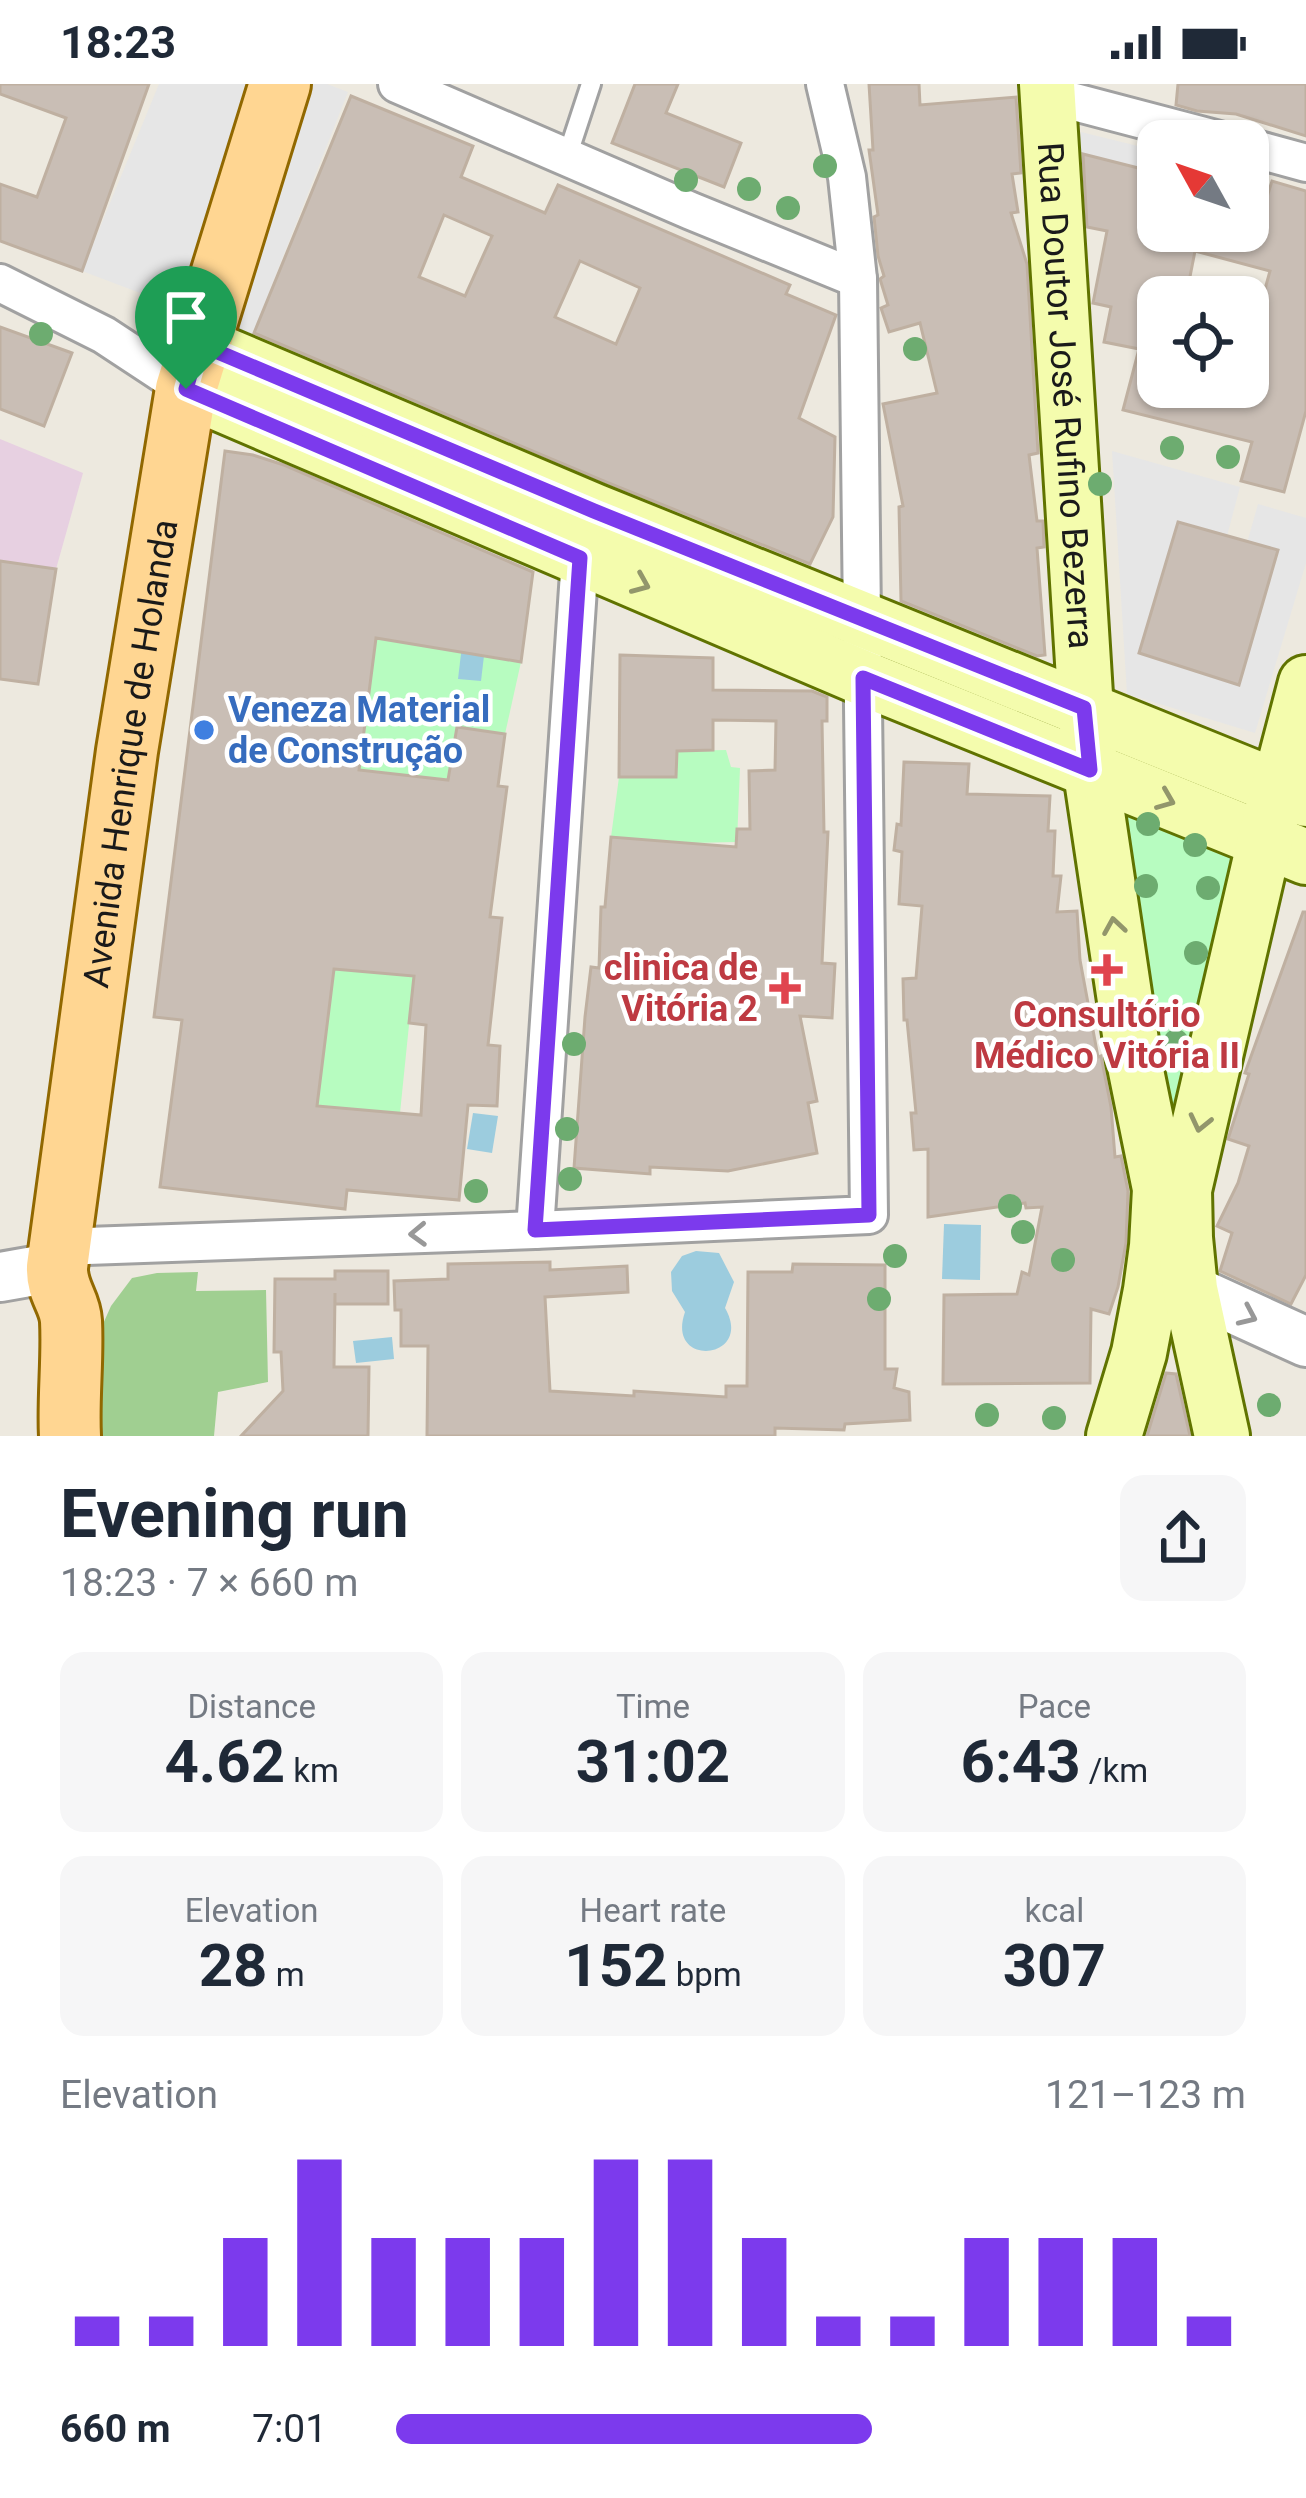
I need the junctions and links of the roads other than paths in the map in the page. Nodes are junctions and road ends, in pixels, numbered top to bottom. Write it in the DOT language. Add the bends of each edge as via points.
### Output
graph roads {
  1 [pos="280,84"];
  2 [pos="397,84"];
  3 [pos="591,84"];
  4 [pos="825,84"];
  5 [pos="1048,90"];
  6 [pos="1151,120"];
  7 [pos="1269,153"];
  8 [pos="567,157"];
  9 [pos="1306,163"];
  10 [pos="858,279"];
  11 [pos="0,284"];
  12 [pos="193,367"];
  13 [pos="587,534"];
  14 [pos="863,620"];
  15 [pos="863,678"];
  16 [pos="1306,683"];
  17 [pos="1084,708"];
  18 [pos="1090,770"];
  19 [pos="1292,794"];
  20 [pos="1285,849"];
  21 [pos="1172,1189"];
  22 [pos="535,1230"];
  23 [pos="43,1268"];
  24 [pos="1171,1290"];
  25 [pos="1306,1342"];
  26 [pos="1138,1353"];
  27 [pos="1205,1357"];
  28 [pos="34,1436"];
  29 [pos="70,1436"];
  30 [pos="1114,1436"];
  31 [pos="1222,1436"];
  1 -- 12 [label="main road, Avenida Henrique de Holanda"];
  2 -- 8 [label="street"];
  3 -- 8 [label="lane"];
  4 -- 10 [label="street" via="847,177"];
  5 -- 6 [label="street"];
  5 -- 17 [label="main road, Rua Doutor José Rufino Bezerra"];
  7 -- 9 [label="street"];
  8 -- 10 [label="street"];
  10 -- 14 [label="street"];
  11 -- 12 [label="street"];
  12 -- 13 [label="main road"];
  12 -- 23 [label="main road, Avenida Henrique de Holanda"];
  13 -- 14 [label="main road"];
  13 -- 15 [label="main road, one-way"];
  13 -- 22 [label="street"];
  14 -- 15 [label="street"];
  14 -- 17 [label="main road"];
  15 -- 18 [label="main road"];
  15 -- 22 [label="street" via="869,1215"];
  16 -- 19 [label="main road"];
  17 -- 18 [label="main road, Rua Doutor José Rufino Bezerra"];
  17 -- 19 [label="main road"];
  18 -- 20 [label="main road, one-way"];
  21 -- 18 [label="main road, Rua Doutor José Rufino Bezerra, one-way" via="1135,1060"];
  19 -- 20 [label="main road"];
  20 -- 21 [label="main road, one-way"];
  21 -- 24 [label="main road" via="1185,1238"];
  22 -- 23 [label="street, one-way"];
  23 -- 28 [label="main road"];
  23 -- 29 [label="main road, Avenida Henrique de Holanda" via="71,1315"];
  24 -- 25 [label="street, one-way"];
  24 -- 26 [label="main road"];
  24 -- 27 [label="main road"];
  26 -- 27 [label="main road" via="1168,1342"];
  26 -- 30 [label="main road"];
  27 -- 31 [label="main road"];
}
